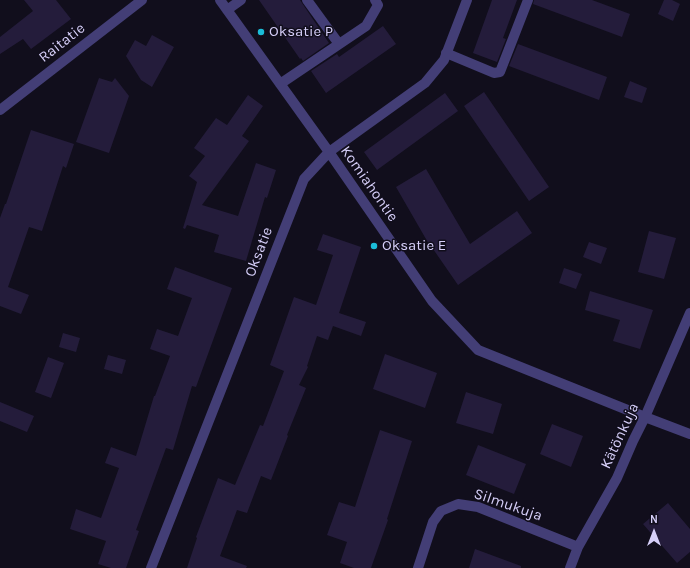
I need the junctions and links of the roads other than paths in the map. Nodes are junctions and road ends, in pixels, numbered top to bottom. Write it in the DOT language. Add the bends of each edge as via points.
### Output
graph roads {
  1 [pos="142,0"];
  2 [pos="220,0"];
  3 [pos="241,0"];
  4 [pos="307,0"];
  5 [pos="375,0"];
  6 [pos="467,0"];
  7 [pos="528,0"];
  8 [pos="227,10"];
  9 [pos="339,44"];
  10 [pos="446,53"];
  11 [pos="280,84"];
  12 [pos="0,110"];
  13 [pos="329,152"];
  14 [pos="690,313"];
  15 [pos="645,417"];
  16 [pos="690,434"];
  17 [pos="578,547"];
  18 [pos="151,568"];
  19 [pos="418,568"];
  20 [pos="570,568"];
  1 -- 12 [label="street, Raitatie"];
  2 -- 8 [label="street, Komiahontie"];
  3 -- 8 [label="street"];
  4 -- 9 [label="street"];
  5 -- 9 [label="street" via="378,5 366,26"];
  6 -- 10 [label="street, Oksatie"];
  7 -- 10 [label="street" via="500,72 494,73"];
  8 -- 11 [label="street, Komiahontie"];
  9 -- 11 [label="street"];
  10 -- 13 [label="street, Oksatie" via="444,60 425,83"];
  11 -- 13 [label="street, Komiahontie"];
  13 -- 15 [label="street, Komiahontie" via="432,301 478,350"];
  13 -- 18 [label="street, Oksatie" via="304,179"];
  14 -- 15 [label="street, Kätönkuja"];
  15 -- 16 [label="street, Komiahontie"];
  15 -- 17 [label="street, Kätönkuja" via="617,478"];
  17 -- 19 [label="street, Silmukuja" via="478,508 458,504 442,511 433,522"];
  17 -- 20 [label="street, Kätönkuja"];
}
